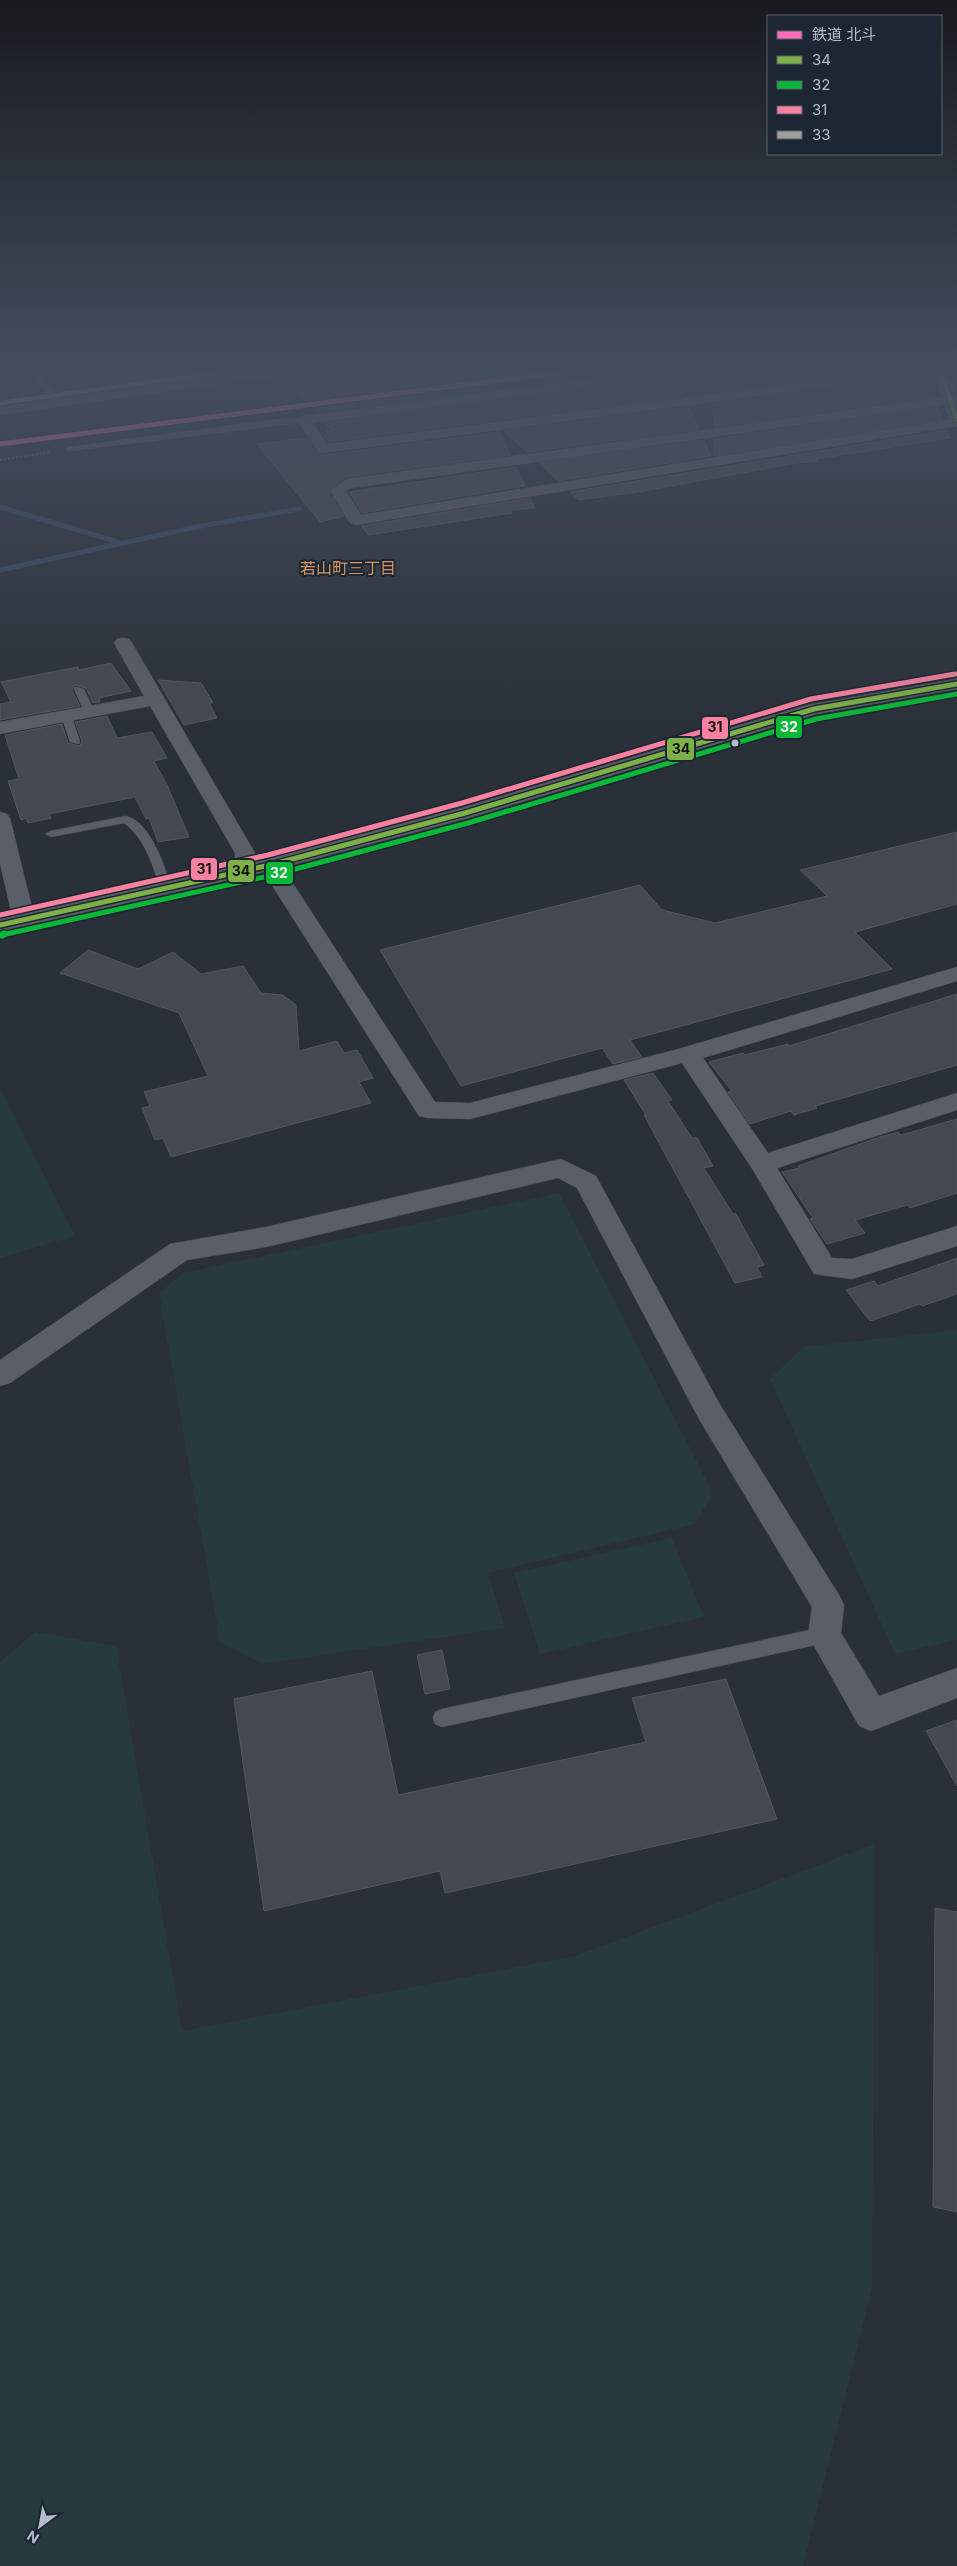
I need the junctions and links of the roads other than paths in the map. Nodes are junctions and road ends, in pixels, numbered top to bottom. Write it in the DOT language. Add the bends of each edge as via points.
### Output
graph roads {
  1 [pos="343,487"];
  2 [pos="559,487"];
  3 [pos="123,644"];
  4 [pos="957,684"];
  5 [pos="79,688"];
  6 [pos="155,699"];
  7 [pos="89,711"];
  8 [pos="66,715"];
  9 [pos="0,728"];
  10 [pos="75,742"];
  11 [pos="0,821"];
  12 [pos="51,834"];
  13 [pos="270,865"];
  14 [pos="246,871"];
  15 [pos="166,889"];
  16 [pos="24,920"];
  17 [pos="0,925"];
  18 [pos="957,974"];
  19 [pos="688,1054"];
  20 [pos="957,1101"];
  21 [pos="762,1164"];
  22 [pos="957,1236"];
  23 [pos="0,1374"];
  24 [pos="824,1635"];
  25 [pos="957,1683"];
  26 [pos="442,1718"];
  1 -- 2 [label="street" via="338,490 356,520"];
  3 -- 6 [label="street"];
  4 -- 13 [label="main road" via="814,709 465,813"];
  5 -- 7 [label="lane"];
  6 -- 7 [label="street"];
  6 -- 14 [label="street" via="245,853"];
  7 -- 8 [label="street"];
  8 -- 9 [label="street"];
  8 -- 10 [label="lane"];
  11 -- 16 [label="street"];
  12 -- 15 [label="lane" via="126,819 138,826 161,871"];
  13 -- 14 [label="main road"];
  13 -- 19 [label="street" via="428,1110 470,1111"];
  14 -- 15 [label="main road"];
  15 -- 16 [label="main road"];
  16 -- 17 [label="main road"];
  18 -- 19 [label="street"];
  19 -- 21 [label="street"];
  20 -- 21 [label="street"];
  21 -- 22 [label="street" via="824,1267 852,1269"];
  23 -- 24 [label="street" via="180,1251 266,1237 561,1168 587,1182 710,1411 828,1605"];
  24 -- 25 [label="street" via="871,1715"];
  24 -- 26 [label="lane"];
}
